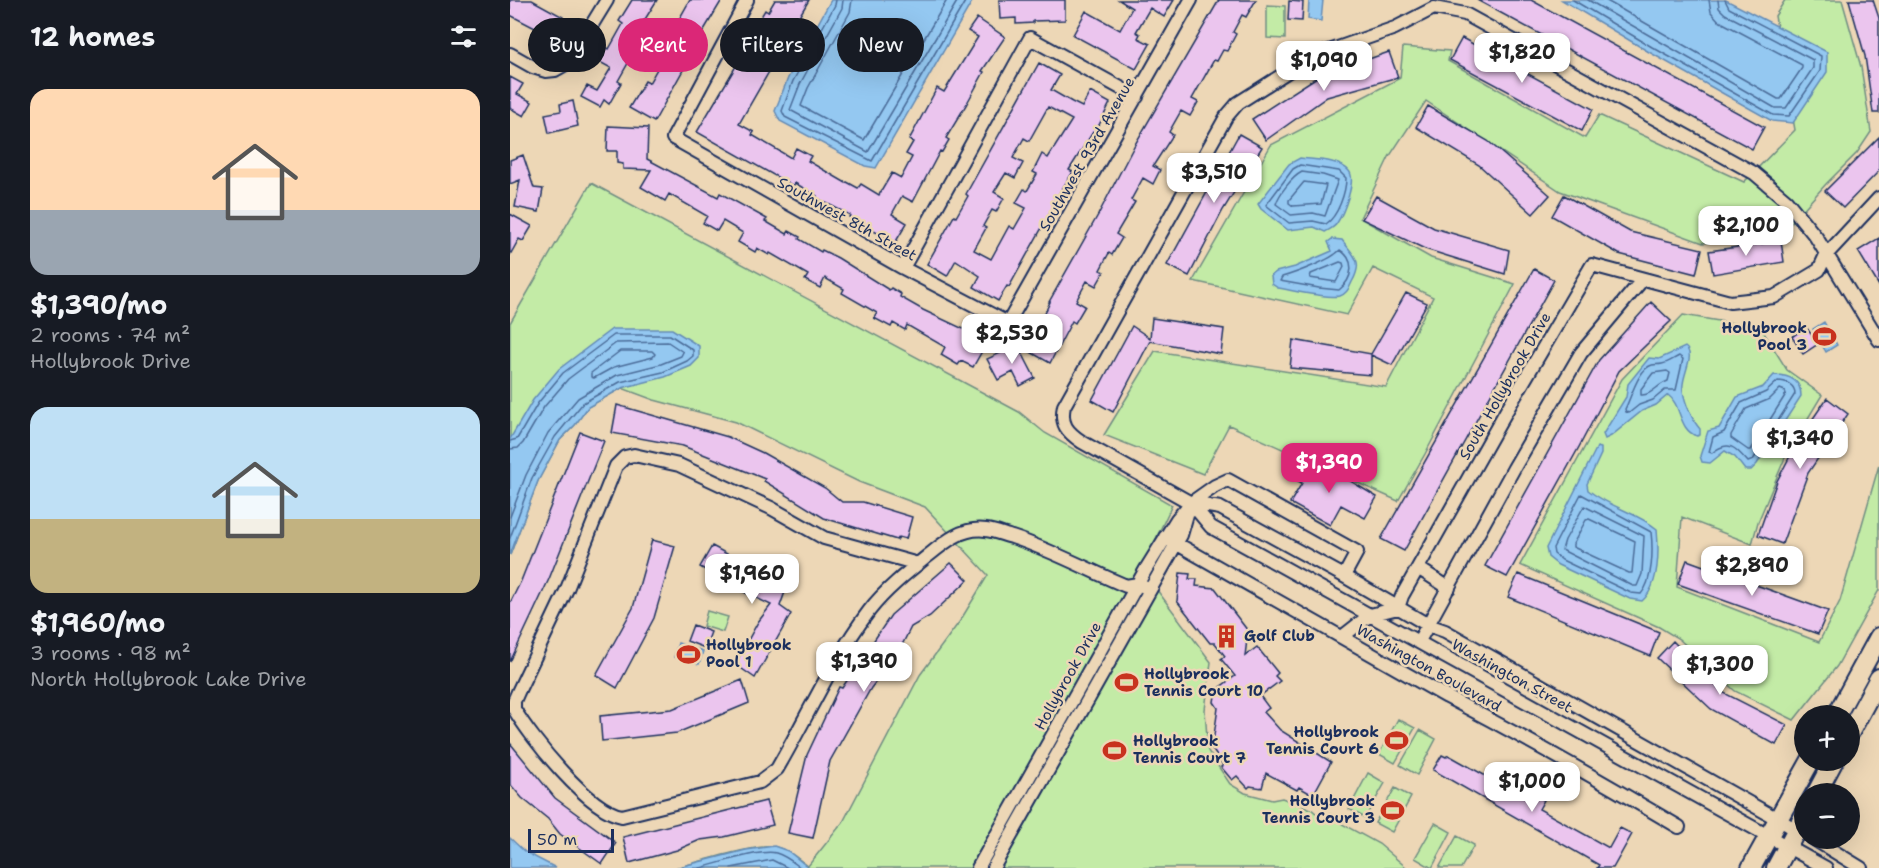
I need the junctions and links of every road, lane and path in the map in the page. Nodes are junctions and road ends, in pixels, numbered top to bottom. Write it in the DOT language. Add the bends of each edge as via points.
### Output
graph roads {
  1 [pos="607,0"];
  2 [pos="747,0"];
  3 [pos="1191,0"];
  4 [pos="510,54"];
  5 [pos="1137,97"];
  6 [pos="1879,198"];
  7 [pos="1826,255"];
  8 [pos="903,268"];
  9 [pos="1643,279"];
  10 [pos="1008,322"];
  11 [pos="1879,340"];
  12 [pos="1191,502"];
  13 [pos="1165,537"];
  14 [pos="1176,544"];
  15 [pos="918,564"];
  16 [pos="1418,568"];
  17 [pos="1344,576"];
  18 [pos="1138,584"];
  19 [pos="1449,588"];
  20 [pos="1150,590"];
  21 [pos="1398,608"];
  22 [pos="1370,615"];
  23 [pos="1428,625"];
  24 [pos="1342,637"];
  25 [pos="1879,637"];
  26 [pos="1419,641"];
  27 [pos="1879,678"];
  28 [pos="1842,705"];
  29 [pos="1860,713"];
  30 [pos="1686,768"];
  31 [pos="1805,771"];
  32 [pos="1678,785"];
  33 [pos="1779,819"];
  34 [pos="1794,825"];
  35 [pos="1679,827"];
  36 [pos="1769,836"];
  37 [pos="1794,840"];
  38 [pos="1788,846"];
  39 [pos="1833,849"];
  40 [pos="978,868"];
  41 [pos="993,868"];
  42 [pos="1751,868"];
  43 [pos="1776,868"];
  44 [pos="1826,868"];
  45 [pos="1861,868"];
  1 -- 4 [label="street" via="569,62 555,70 533,67"];
  2 -- 8 [label="street, Southwest 8th Street" via="673,138"];
  3 -- 5 [label="street, Southwest 93rd Avenue"];
  5 -- 8 [label="street" via="1030,38"];
  5 -- 10 [label="street, Southwest 93rd Avenue"];
  6 -- 7 [label="street, South Hollybrook Drive"];
  7 -- 9 [label="street, South Hollybrook Drive" via="1819,270 1774,297 1731,302"];
  7 -- 11 [label="street"];
  7 -- 12 [label="street, Washington Street" via="1786,200 1754,173 1465,14 1434,8 1395,28 1309,57 1238,103 1226,117 1064,406 1063,423 1082,442"];
  8 -- 10 [label="street, Southwest 8th Street"];
  9 -- 16 [label="street, South Hollybrook Drive" via="1592,265"];
  9 -- 19 [label="street" via="1581,353"];
  12 -- 13 [label="street, Hollybrook Drive"];
  12 -- 14 [label="street, Hollybrook Drive"];
  12 -- 17 [label="street, Washington Street" via="1220,508"];
  12 -- 17 [label="street, Hollybrook Drive" via="1228,480 1356,552"];
  12 -- 22 [label="street, Washington Street" via="1211,527"];
  13 -- 14 [label="street, Washington Boulevard"];
  13 -- 18 [label="street, Hollybrook Drive"];
  14 -- 20 [label="street, Hollybrook Drive"];
  14 -- 24 [label="street, Washington Boulevard"];
  15 -- 15 [label="street" via="824,538 679,465 634,455 625,458 616,466 567,589 514,701 514,709 567,777 615,815 760,782 777,769 827,676 870,610"];
  15 -- 18 [label="street" via="954,537 987,530 1030,543 1126,586"];
  16 -- 19 [label="street"];
  16 -- 21 [label="street, South Hollybrook Drive"];
  17 -- 21 [label="street, Washington Street"];
  18 -- 20 [label="street"];
  18 -- 40 [label="street, Hollybrook Drive"];
  19 -- 23 [label="street"];
  20 -- 41 [label="street, Hollybrook Drive"];
  21 -- 22 [label="street"];
  21 -- 23 [label="street, Washington Street"];
  22 -- 24 [label="street"];
  22 -- 26 [label="street, Washington Street"];
  23 -- 26 [label="street"];
  23 -- 30 [label="street, Washington Street"];
  24 -- 35 [label="street, Washington Boulevard"];
  25 -- 28 [label="main road"];
  26 -- 32 [label="street, Washington Street"];
  27 -- 29 [label="main road"];
  30 -- 32 [label="street"];
  30 -- 33 [label="street, Washington Street"];
  31 -- 33 [label="main road"];
  32 -- 36 [label="street, Washington Street"];
  33 -- 34 [label="street, Washington Street"];
  33 -- 36 [label="main road"];
  36 -- 38 [label="street, Washington Street"];
  36 -- 42 [label="main road"];
  37 -- 38 [label="main road"];
  38 -- 43 [label="main road"];
  38 -- 44 [label="street, Washington Street"];
  39 -- 45 [label="street, Washington Street"];
}
